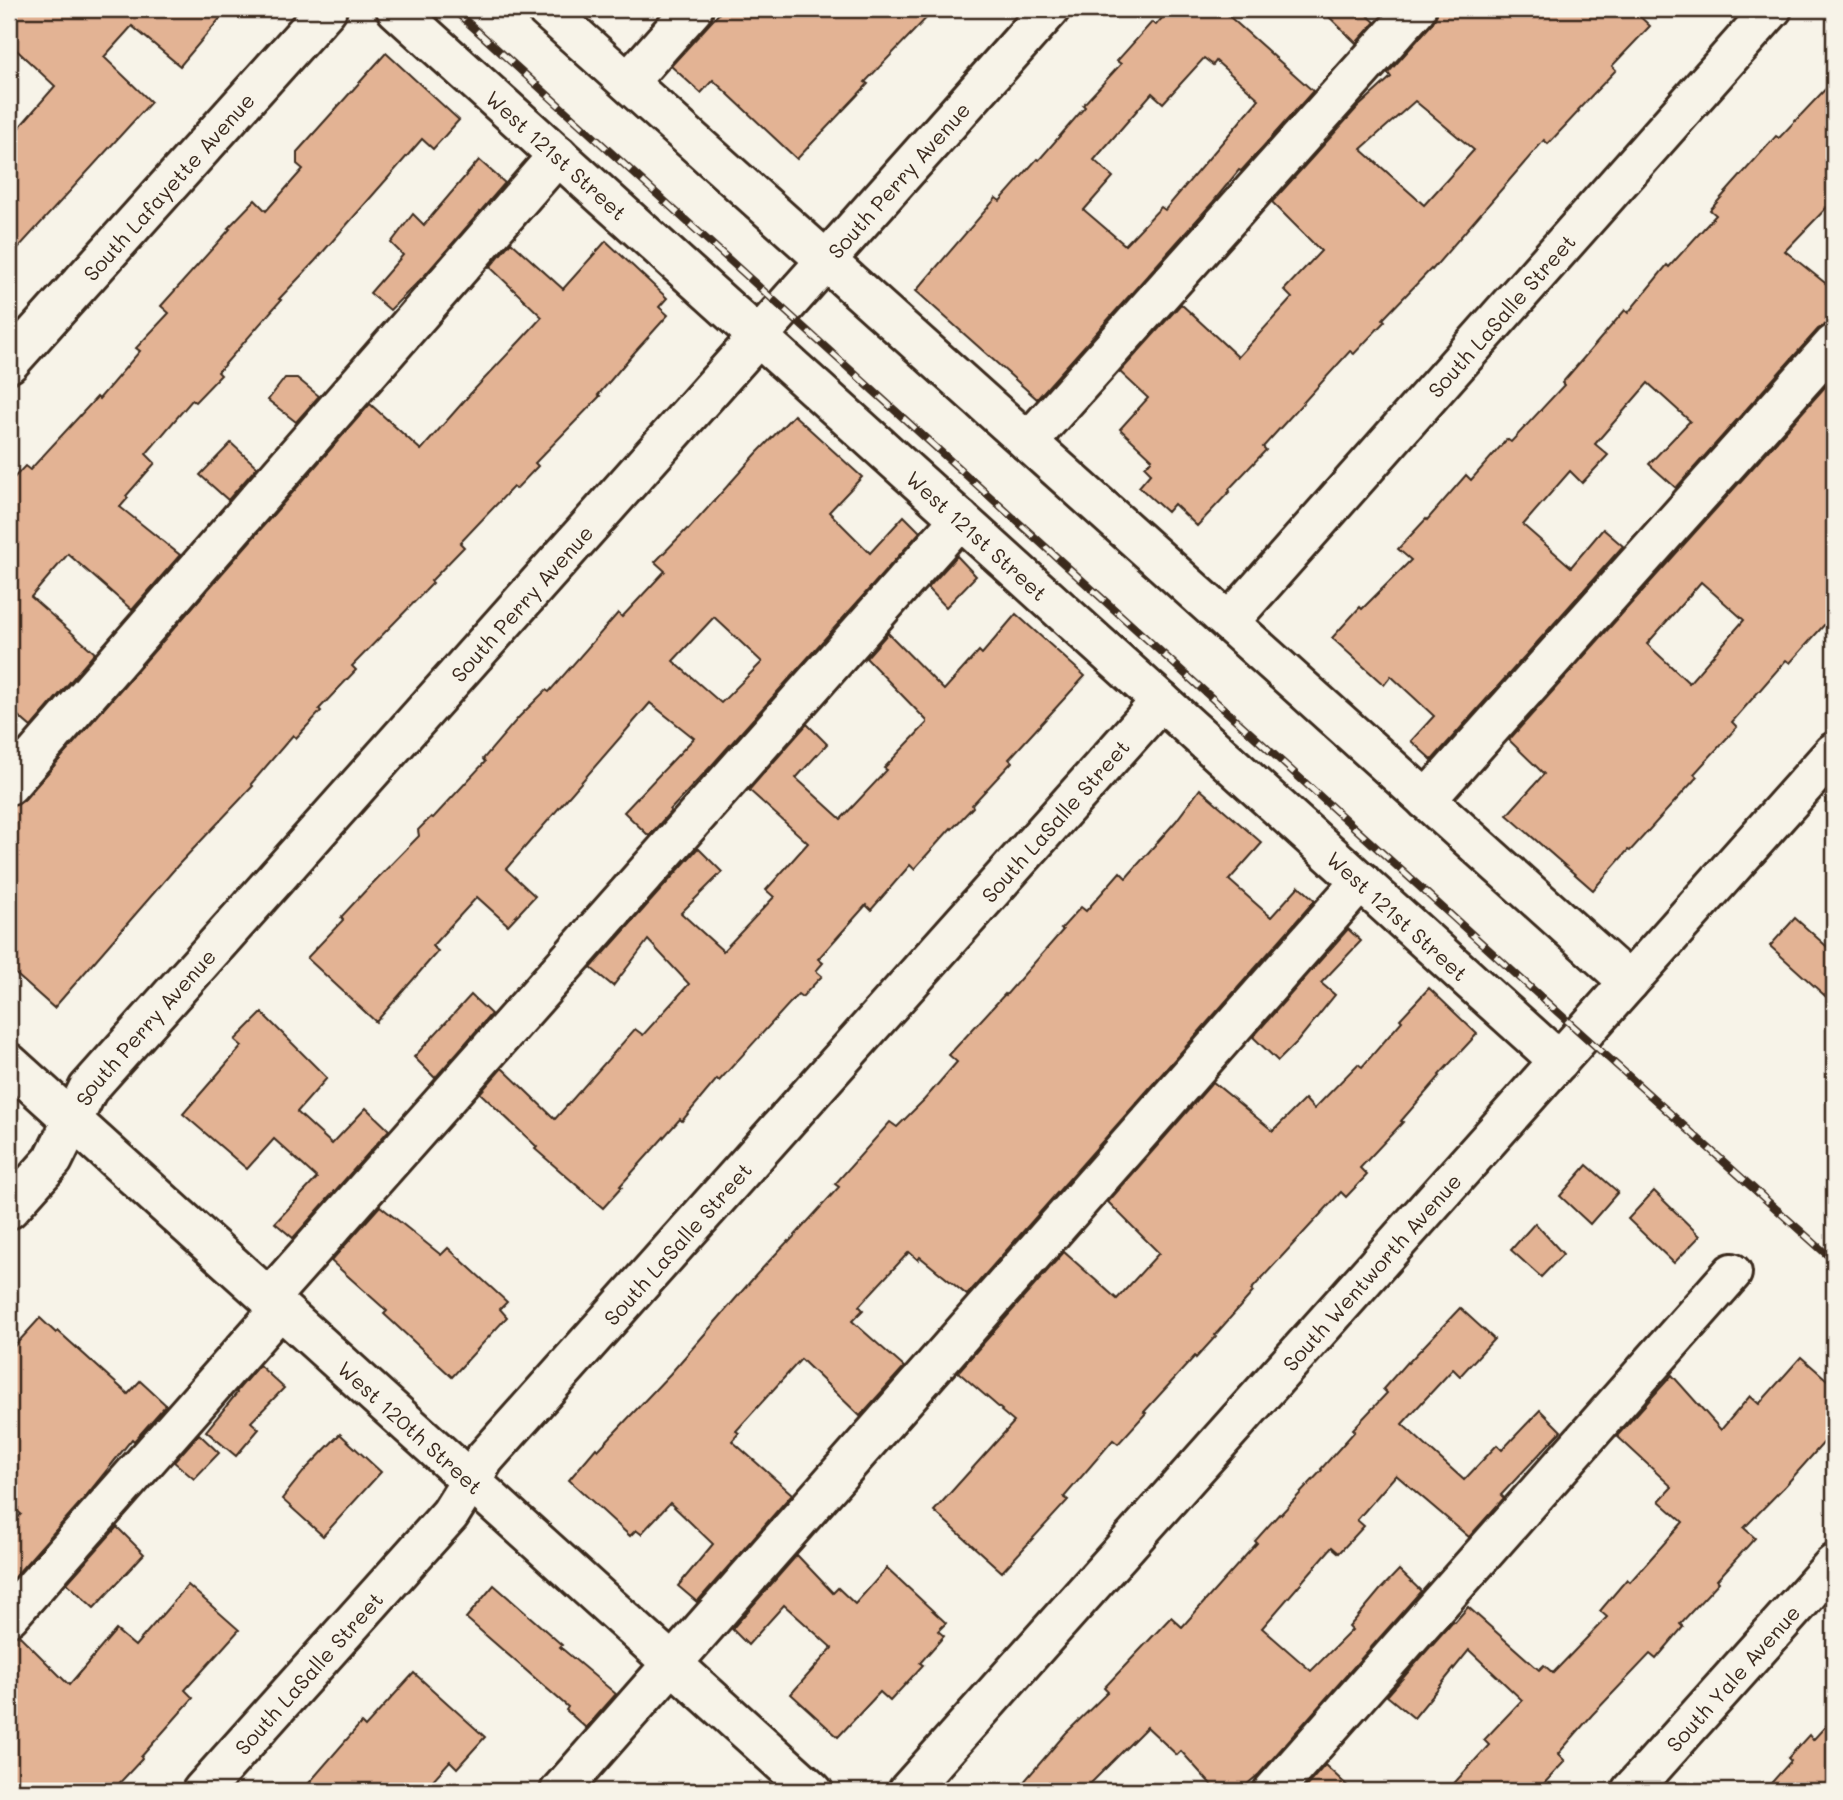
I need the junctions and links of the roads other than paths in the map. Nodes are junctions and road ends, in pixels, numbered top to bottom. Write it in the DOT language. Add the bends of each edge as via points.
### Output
graph roads {
  1 [pos="327,9"];
  2 [pos="396,9"];
  3 [pos="546,9"];
  4 [pos="693,9"];
  5 [pos="1050,9"];
  6 [pos="1416,9"];
  7 [pos="1772,9"];
  8 [pos="628,82"];
  9 [pos="558,155"];
  10 [pos="826,260"];
  11 [pos="758,337"];
  12 [pos="1834,344"];
  13 [pos="9,363"];
  14 [pos="1028,442"];
  15 [pos="960,519"];
  16 [pos="1228,622"];
  17 [pos="1161,701"];
  18 [pos="1834,752"];
  19 [pos="9,785"];
  20 [pos="1426,800"];
  21 [pos="1361,881"];
  22 [pos="1629,982"];
  23 [pos="1559,1061"];
  24 [pos="9,1063"];
  25 [pos="72,1120"];
  26 [pos="9,1209"];
  27 [pos="1732,1273"];
  28 [pos="275,1303"];
  29 [pos="472,1481"];
  30 [pos="1834,1564"];
  31 [pos="9,1616"];
  32 [pos="673,1664"];
  33 [pos="202,1791"];
  34 [pos="560,1791"];
  35 [pos="813,1791"];
  36 [pos="908,1791"];
  37 [pos="1273,1791"];
  38 [pos="1631,1791"];
  1 -- 13 [label="street, South Lafayette Avenue"];
  2 -- 9 [label="street, West 121st Street"];
  3 -- 8 [label="street"];
  4 -- 8 [label="street"];
  5 -- 10 [label="street, South Perry Avenue"];
  6 -- 14 [label="street"];
  7 -- 16 [label="street, South LaSalle Street"];
  8 -- 10 [label="street"];
  9 -- 11 [label="street, West 121st Street"];
  9 -- 19 [label="street"];
  10 -- 11 [label="street, South Perry Avenue"];
  10 -- 14 [label="street"];
  11 -- 15 [label="street, West 121st Street"];
  11 -- 25 [label="street, South Perry Avenue" via="96,1079"];
  12 -- 20 [label="street"];
  14 -- 16 [label="street"];
  15 -- 17 [label="street, West 121st Street"];
  15 -- 28 [label="street"];
  16 -- 20 [label="street"];
  17 -- 21 [label="street, West 121st Street"];
  17 -- 29 [label="street, South LaSalle Street" via="491,1451"];
  18 -- 22 [label="street, South Wentworth Avenue"];
  20 -- 22 [label="street"];
  21 -- 23 [label="street, West 121st Street"];
  21 -- 32 [label="street"];
  22 -- 23 [label="street, South Wentworth Avenue"];
  23 -- 36 [label="street, South Wentworth Avenue"];
  24 -- 25 [label="street, West 120th Street"];
  25 -- 26 [label="street, South Perry Avenue" via="53,1160"];
  25 -- 28 [label="street, West 120th Street"];
  27 -- 37 [label="street"];
  28 -- 29 [label="street, West 120th Street"];
  28 -- 31 [label="street"];
  29 -- 32 [label="street, West 120th Street"];
  29 -- 33 [label="street, South LaSalle Street" via="443,1522"];
  30 -- 38 [label="street, South Yale Avenue"];
  32 -- 34 [label="street"];
  32 -- 35 [label="street, West 120th Street"];
}
